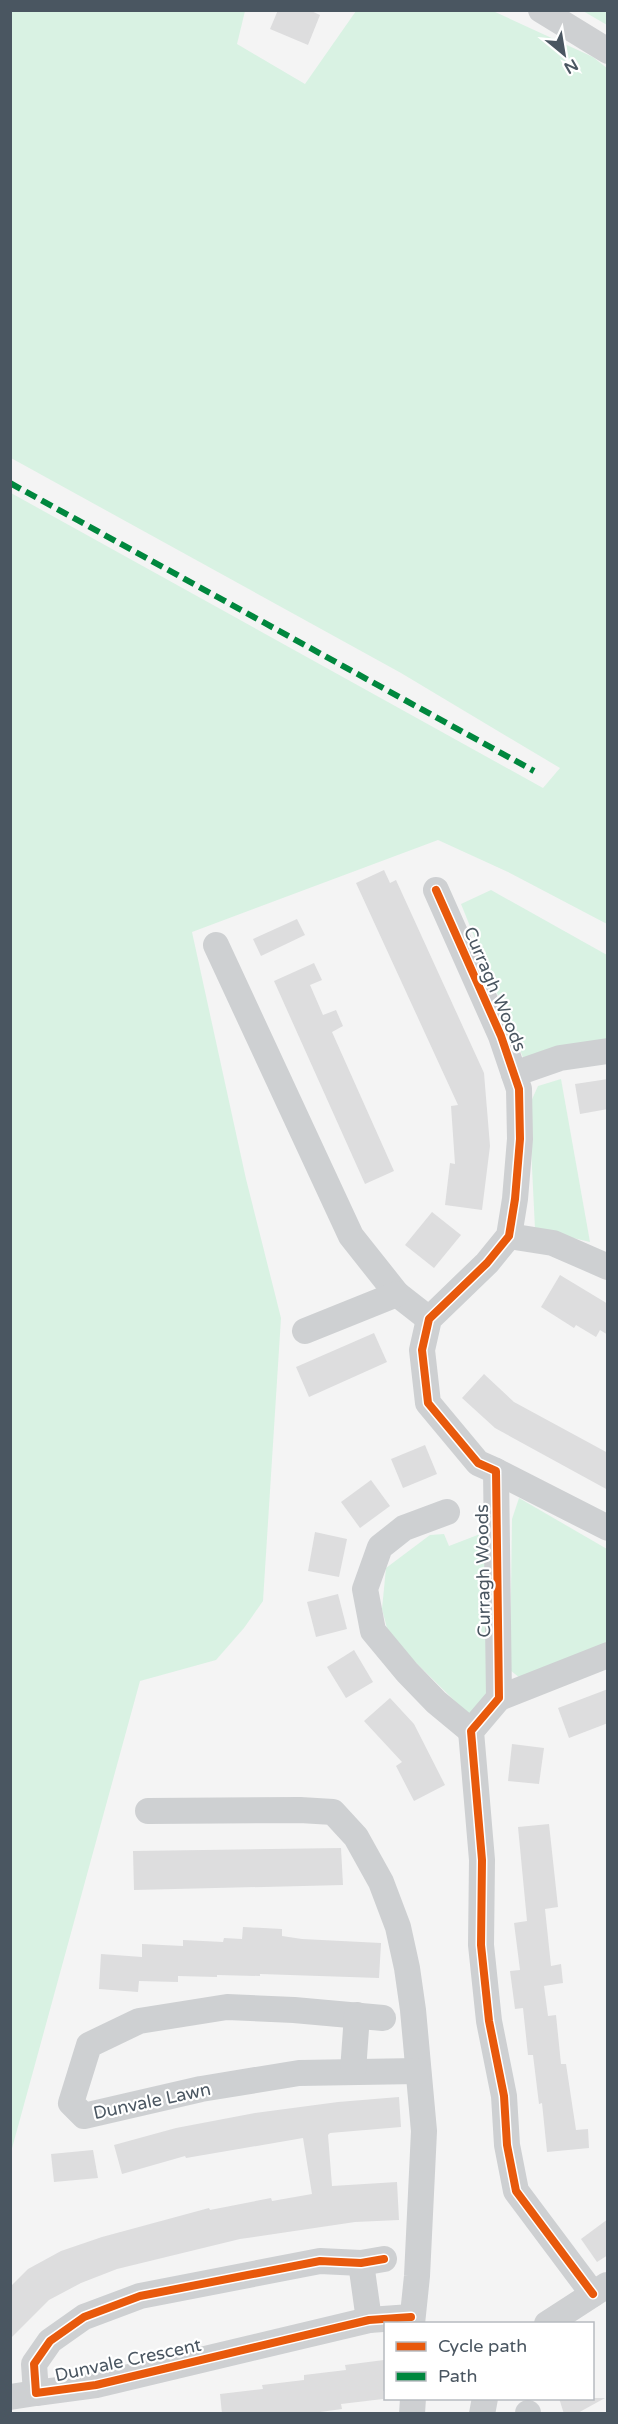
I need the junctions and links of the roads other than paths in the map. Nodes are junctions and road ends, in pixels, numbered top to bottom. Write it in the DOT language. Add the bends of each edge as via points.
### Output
graph roads {
  1 [pos="541,10"];
  2 [pos="608,51"];
  3 [pos="436,890"];
  4 [pos="216,945"];
  5 [pos="608,1051"];
  6 [pos="514,1074"];
  7 [pos="509,1236"];
  8 [pos="608,1267"];
  9 [pos="397,1294"];
  10 [pos="429,1320"];
  11 [pos="305,1331"];
  12 [pos="496,1471"];
  13 [pos="447,1512"];
  14 [pos="608,1528"];
  15 [pos="608,1655"];
  16 [pos="499,1698"];
  17 [pos="471,1731"];
  18 [pos="148,1811"];
  19 [pos="357,2015"];
  20 [pos="383,2018"];
  21 [pos="353,2071"];
  22 [pos="418,2071"];
  23 [pos="600,2290"];
  24 [pos="369,2320"];
  25 [pos="412,2320"];
  26 [pos="550,2322"];
  27 [pos="36,2393"];
  28 [pos="10,2397"];
  1 -- 2 [label="street"];
  3 -- 6 [label="street, Curragh Woods"];
  4 -- 9 [label="street" via="351,1236"];
  5 -- 6 [label="street, Curragh Woods" via="560,1058"];
  6 -- 7 [label="street, Curragh Woods" via="519,1089 520,1139"];
  7 -- 8 [label="street" via="553,1243"];
  7 -- 10 [label="street, Curragh Woods"];
  9 -- 10 [label="street"];
  9 -- 11 [label="street"];
  10 -- 12 [label="street" via="422,1350 428,1403 478,1464"];
  12 -- 14 [label="street"];
  12 -- 16 [label="street, Curragh Woods"];
  13 -- 17 [label="street, Curragh Woods" via="404,1528 380,1547 365,1589 373,1631 414,1680"];
  15 -- 16 [label="street"];
  16 -- 17 [label="street"];
  17 -- 23 [label="street" via="482,1860 481,1945 516,2191"];
  18 -- 22 [label="street" via="333,1812 356,1837 381,1882 398,1927 407,1968"];
  19 -- 20 [label="street, Dunvale Lawn"];
  19 -- 21 [label="street"];
  19 -- 21 [label="street, Dunvale Lawn" via="226,2007 139,2021 89,2045 71,2103 84,2116 201,2089 299,2073"];
  21 -- 22 [label="street, Dunvale Lawn"];
  22 -- 25 [label="street" via="424,2131"];
  23 -- 26 [label="street"];
  24 -- 25 [label="street, Dunvale Crescent"];
  24 -- 27 [label="street, Dunvale Crescent" via="96,2385"];
  24 -- 27 [label="street, Dunvale Crescent" via="373,2261 320,2261 152,2294 84,2317 50,2342 34,2364"];
  27 -- 28 [label="street"];
}
